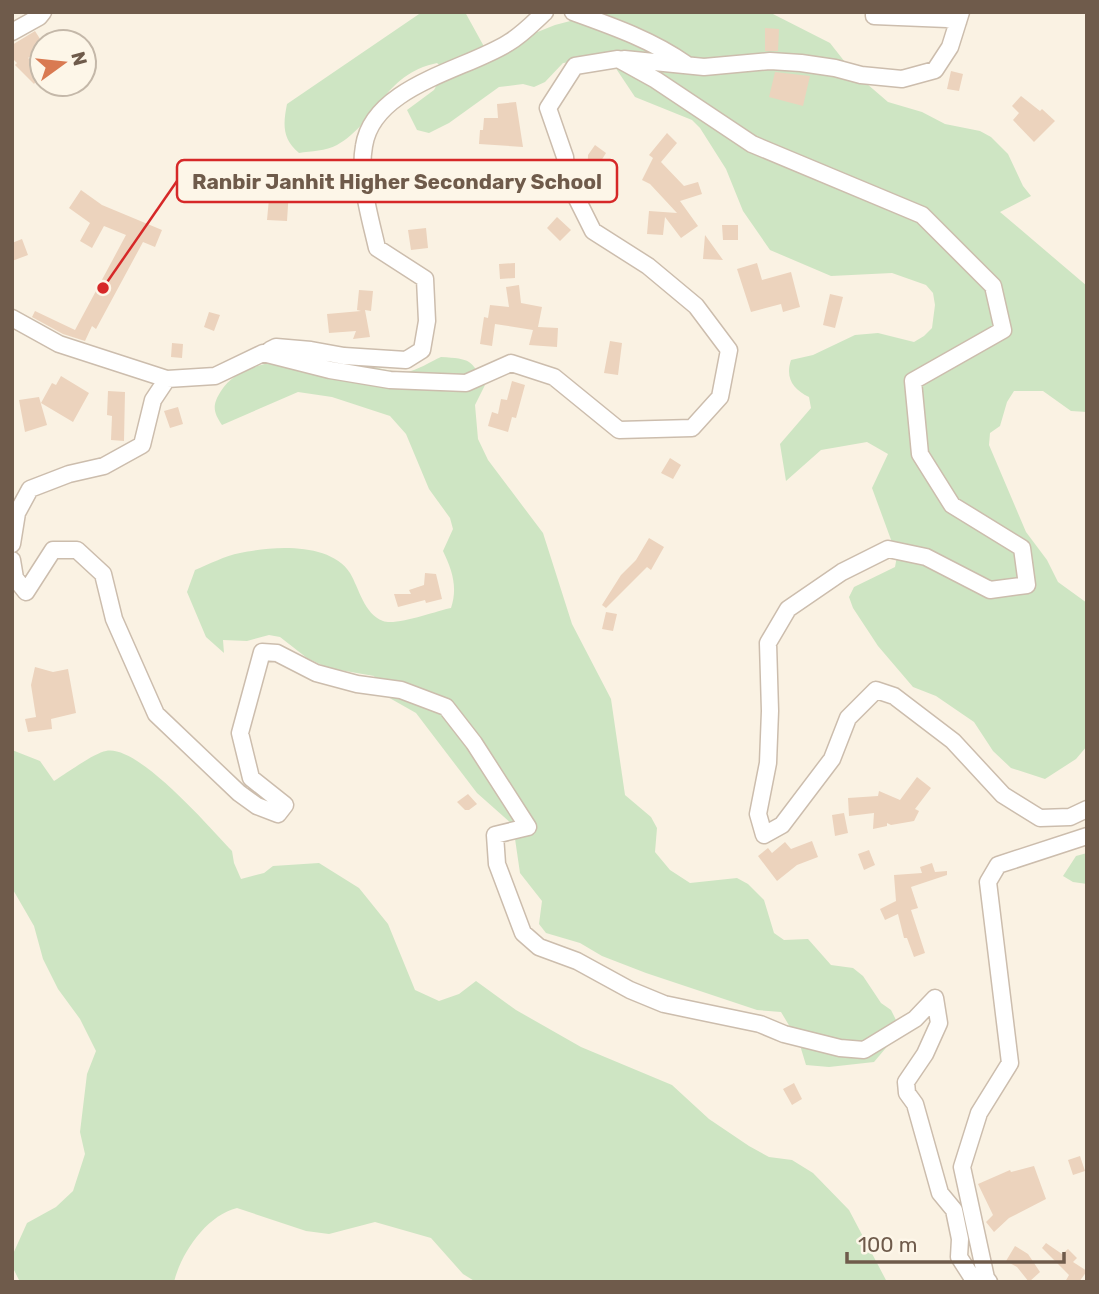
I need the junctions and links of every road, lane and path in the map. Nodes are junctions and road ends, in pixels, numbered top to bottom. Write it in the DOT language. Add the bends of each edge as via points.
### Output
graph roads {
  1 [pos="43,12"];
  2 [pos="545,12"];
  3 [pos="573,12"];
  4 [pos="874,12"];
  5 [pos="959,17"];
  6 [pos="12,32"];
  7 [pos="618,59"];
  8 [pos="688,65"];
  9 [pos="12,318"];
  10 [pos="263,353"];
  11 [pos="167,379"];
  12 [pos="12,544"];
  13 [pos="12,560"];
  14 [pos="1087,809"];
  15 [pos="1087,836"];
  16 [pos="975,1282"];
  17 [pos="989,1282"];
  1 -- 6 [label="street"];
  2 -- 10 [label="street" via="507,44 419,84 392,103 376,118 363,145 377,248 425,279 427,321 422,350 406,360 276,347"];
  3 -- 8 [label="street" via="640,38"];
  4 -- 5 [label="street" via="874,16"];
  5 -- 8 [label="street" via="950,47 935,70 902,79 801,63"];
  7 -- 8 [label="street"];
  7 -- 10 [label="street" via="575,66 548,107 567,179 593,231 649,267 696,306 729,350 720,397 692,428 619,430 554,377 510,363 466,383 390,380"];
  7 -- 14 [label="street" via="752,144 922,215 993,286 1003,330 913,381 918,442 920,454 952,505 1022,548 1027,585 990,590 926,557 888,549 842,572 788,609 768,643 768,763 758,814 764,835 782,825 832,759 848,718 876,690 894,696 953,741 1003,795 1040,818 1070,817"];
  9 -- 11 [label="street" via="59,344"];
  10 -- 11 [label="street" via="215,376"];
  11 -- 12 [label="street" via="153,400 142,445 104,466 30,489 17,513"];
  13 -- 16 [label="street" via="15,578 26,592 53,550 77,550 103,574 114,619 156,714 239,793 278,814 285,805 251,778 240,733 262,652 277,653 316,673 401,690 446,707 528,827 495,835 497,864 523,933 539,947 577,961 629,990 664,1004 864,1050 915,1019 935,998 939,1023 906,1083 940,1193 954,1210 959,1257"];
  15 -- 17 [label="street" via="998,865 988,882 1010,1063 979,1113 962,1167"];
}
